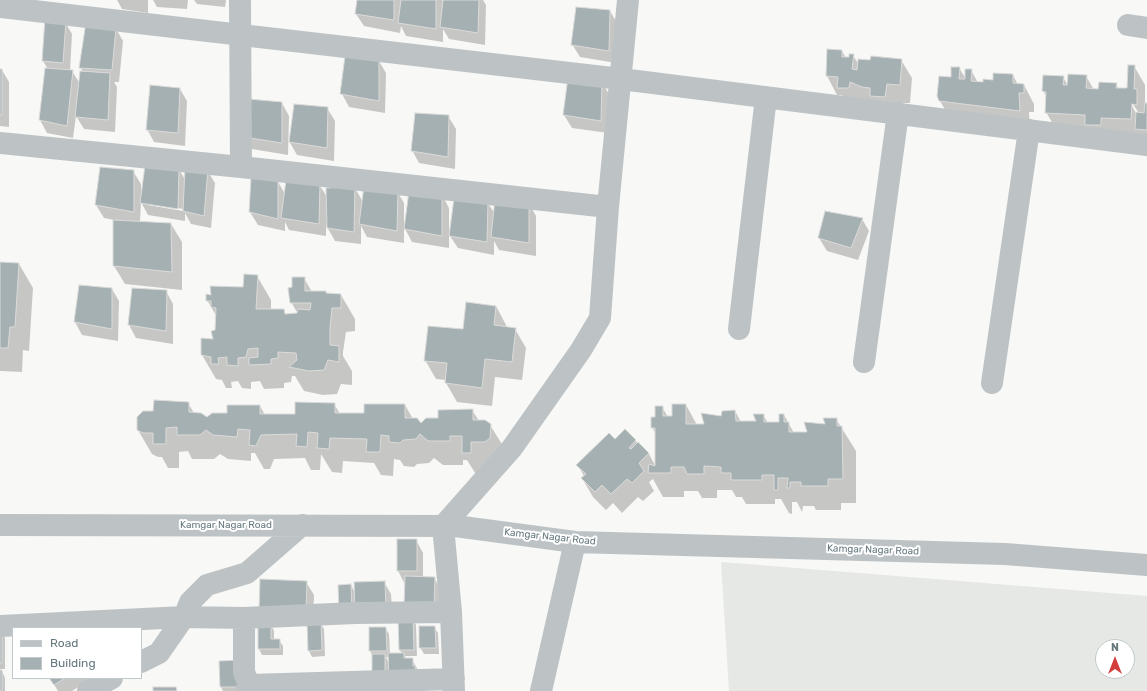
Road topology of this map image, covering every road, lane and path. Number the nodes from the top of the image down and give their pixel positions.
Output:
1 (240, 0) edge
2 (628, 0) edge
3 (0, 7) edge
4 (240, 35) junction
5 (621, 79) junction
6 (766, 97) junction
7 (898, 113) junction
8 (1028, 130) junction
9 (0, 143) edge
10 (1147, 145) edge
11 (241, 168) junction
12 (608, 208) junction
13 (739, 329) dead end
14 (864, 362) dead end
15 (992, 383) dead end
16 (0, 525) edge
17 (302, 525) junction
18 (443, 526) junction
19 (575, 542) junction
20 (1147, 565) edge
21 (451, 612) junction
22 (184, 617) junction
23 (244, 618) junction
24 (0, 626) edge
25 (142, 662) edge
26 (110, 679) edge
27 (454, 685) edge
28 (247, 688) edge
29 (88, 691) edge
30 (540, 691) edge

1 - 4 street
2 - 5 street
3 - 4 street
4 - 5 street
4 - 11 street
5 - 6 street
5 - 12 street
6 - 7 street
6 - 13 street
7 - 8 street
7 - 14 street
8 - 10 street
8 - 15 street
9 - 11 street
11 - 12 street
12 - 18 street
16 - 17 street, Kamgar Nagar Road
17 - 18 street, Kamgar Nagar Road
17 - 22 street
18 - 19 street, Kamgar Nagar Road
18 - 21 street
19 - 20 street, Kamgar Nagar Road
19 - 30 street
21 - 23 street
21 - 27 street
22 - 23 street
22 - 24 street
22 - 25 street
23 - 28 street
26 - 29 street
27 - 28 street

